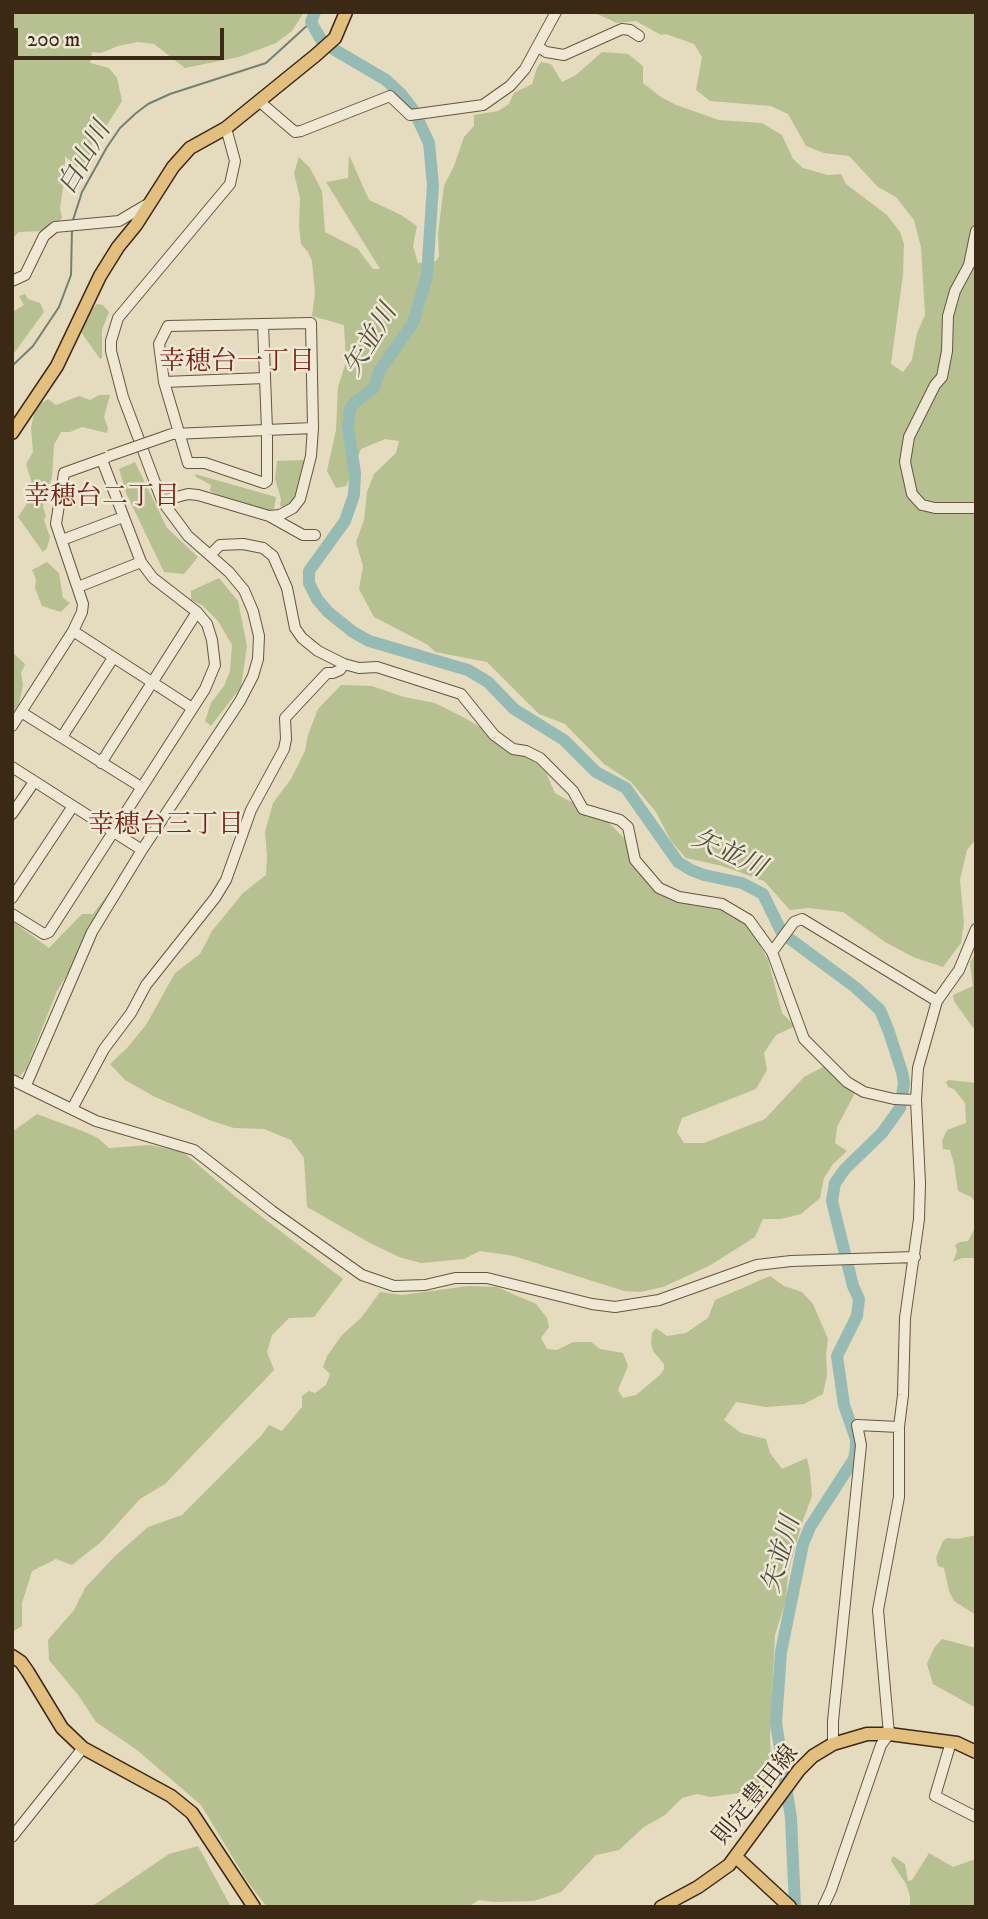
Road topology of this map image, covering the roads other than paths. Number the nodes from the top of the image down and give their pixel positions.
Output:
1 (346, 12) edge
2 (556, 12) edge
3 (639, 36) dead end
4 (538, 47) junction
5 (260, 102) junction
6 (226, 128) junction
7 (153, 196) junction
8 (976, 231) edge
9 (12, 281) edge
10 (263, 324) junction
11 (265, 378) junction
12 (164, 382) junction
13 (313, 428) junction
14 (268, 430) junction
15 (12, 433) edge
16 (176, 434) junction
17 (106, 458) junction
18 (162, 501) junction
19 (976, 508) edge
20 (269, 516) junction
21 (123, 517) junction
22 (315, 535) dead end
23 (62, 540) junction
24 (211, 555) junction
25 (141, 562) junction
26 (78, 587) junction
27 (197, 612) junction
28 (73, 631) junction
29 (113, 658) junction
30 (344, 664) junction
31 (153, 683) junction
32 (192, 708) junction
33 (21, 712) junction
34 (12, 726) edge
35 (62, 737) junction
36 (101, 763) junction
37 (12, 767) edge
38 (34, 782) junction
39 (141, 787) junction
40 (73, 806) junction
41 (12, 814) edge
42 (112, 832) junction
43 (142, 850) junction
44 (12, 898) edge
45 (12, 914) edge
46 (976, 929) edge
47 (772, 952) junction
48 (937, 1001) junction
49 (12, 1080) edge
50 (26, 1086) junction
51 (916, 1100) junction
52 (72, 1109) junction
53 (915, 1257) junction
54 (899, 1427) junction
55 (12, 1656) edge
56 (889, 1734) junction
57 (951, 1742) junction
58 (833, 1744) junction
59 (83, 1748) junction
60 (976, 1752) edge
61 (976, 1817) edge
62 (12, 1837) edge
63 (736, 1857) junction
64 (254, 1907) edge
65 (661, 1907) edge
66 (790, 1907) edge
67 (823, 1907) edge

1 - 5 main road
2 - 4 street
3 - 4 street
4 - 5 street
5 - 6 main road
6 - 7 main road
6 - 18 street
7 - 9 street
7 - 15 main road
8 - 19 street
10 - 11 street
10 - 12 street
10 - 13 street
11 - 12 street
11 - 14 street
12 - 16 street
13 - 14 street
13 - 20 street
14 - 16 street
14 - 16 street
16 - 17 street, bridge
17 - 21 street
17 - 23 street
18 - 20 street
18 - 24 street
20 - 22 street
21 - 23 street
21 - 25 street
23 - 26 street
24 - 30 street
24 - 43 street
25 - 26 street
25 - 27 street
26 - 28 street
27 - 31 street
27 - 32 street
28 - 29 street
28 - 33 street
29 - 31 street
29 - 35 street
30 - 47 street
30 - 52 street
31 - 32 street
31 - 36 street
32 - 39 street
33 - 34 street
33 - 35 street
35 - 36 street
36 - 39 street
37 - 38 street
38 - 40 street
38 - 41 street
39 - 42 street
40 - 42 street
40 - 44 street
42 - 43 street
42 - 45 street
43 - 50 street
46 - 48 street
47 - 48 street
47 - 51 street
48 - 51 street
49 - 50 street
50 - 52 street
51 - 53 street
52 - 53 street
53 - 54 street
54 - 56 street
54 - 58 street
55 - 59 main road
56 - 57 main road, 則定豊田線
56 - 58 main road, 則定豊田線
56 - 67 street
57 - 60 main road, 則定豊田線
57 - 61 street
58 - 63 main road, 則定豊田線
59 - 62 street
59 - 64 main road
63 - 65 main road, 則定豊田線
63 - 66 main road

